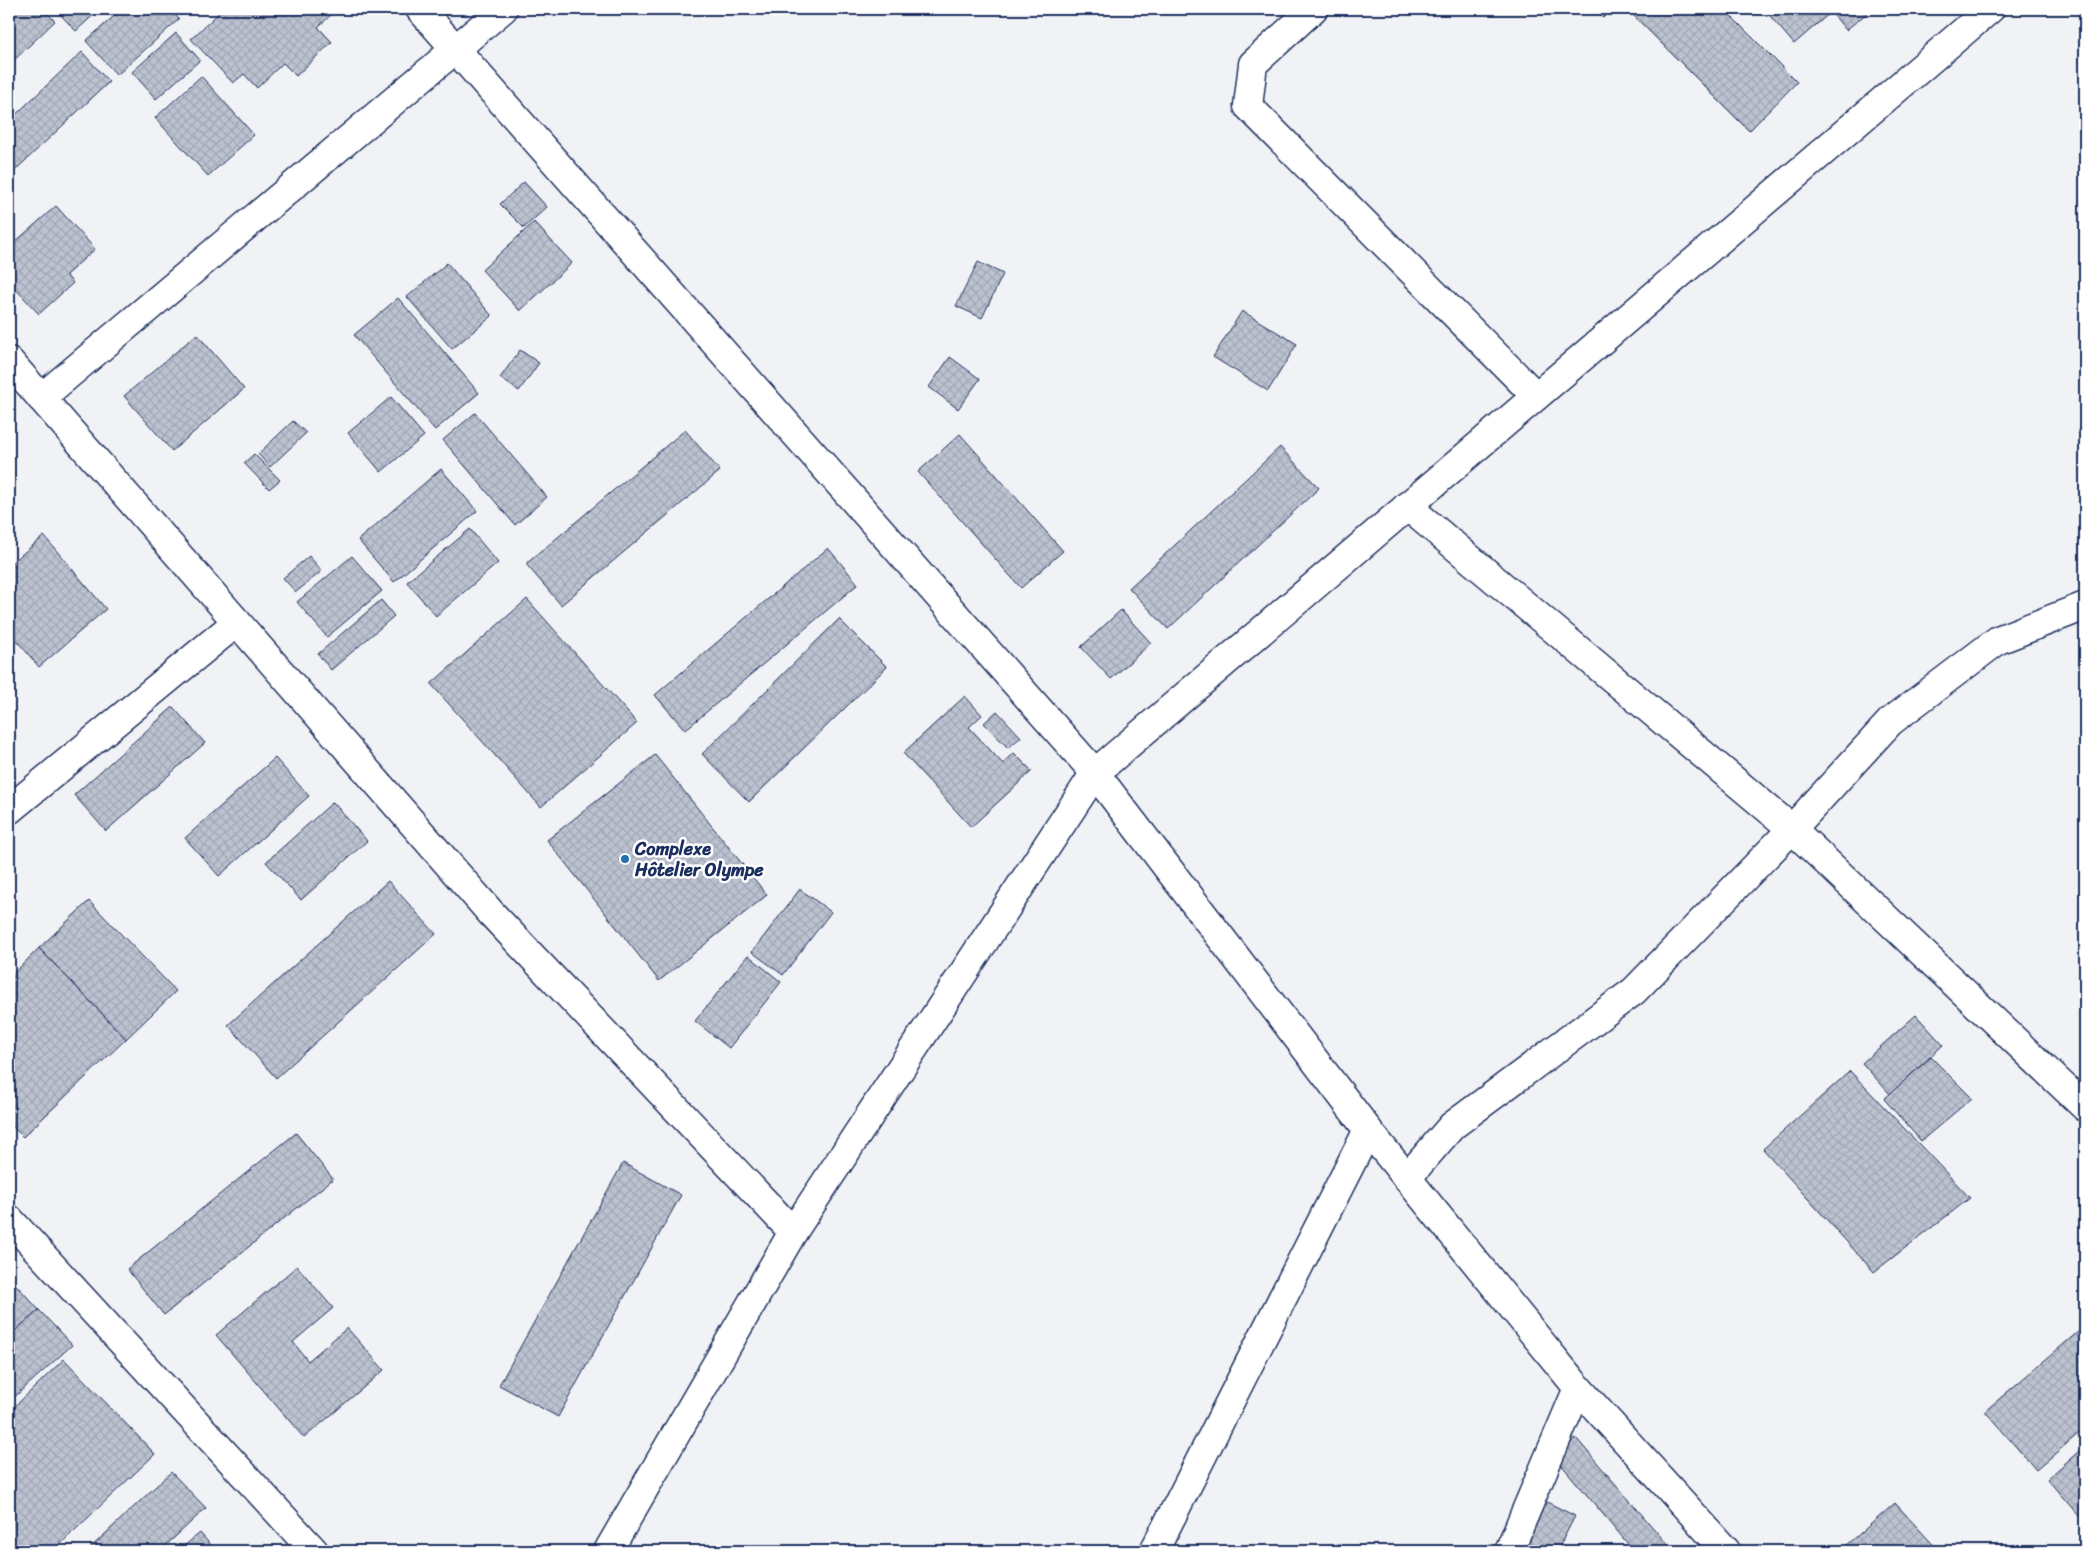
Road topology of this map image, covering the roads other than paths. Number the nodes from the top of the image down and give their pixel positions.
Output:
1 (420, 9) edge
2 (503, 9) edge
3 (1313, 9) edge
4 (1990, 9) edge
5 (455, 47) junction
6 (9, 361) edge
7 (1536, 396) junction
8 (41, 398) junction
9 (1408, 506) junction
10 (2085, 606) edge
11 (237, 622) junction
12 (1095, 773) junction
13 (9, 810) edge
14 (1792, 829) junction
15 (2085, 1106) edge
16 (1368, 1130) junction
17 (1407, 1178) junction
18 (9, 1219) edge
19 (793, 1232) junction
20 (1578, 1388) junction
21 (314, 1551) edge
22 (608, 1551) edge
23 (1154, 1551) edge
24 (1509, 1551) edge
25 (1726, 1551) edge

1 - 5 street
2 - 5 street
3 - 7 street
4 - 7 street
5 - 8 street
5 - 12 street
6 - 8 street
7 - 9 street
8 - 11 street
9 - 12 street
9 - 14 street
10 - 14 street
11 - 13 street
11 - 19 street
12 - 16 street
12 - 19 street
14 - 15 street
14 - 17 street
16 - 17 street
16 - 23 street
17 - 20 street
18 - 21 street
19 - 22 street
20 - 24 street
20 - 25 street

